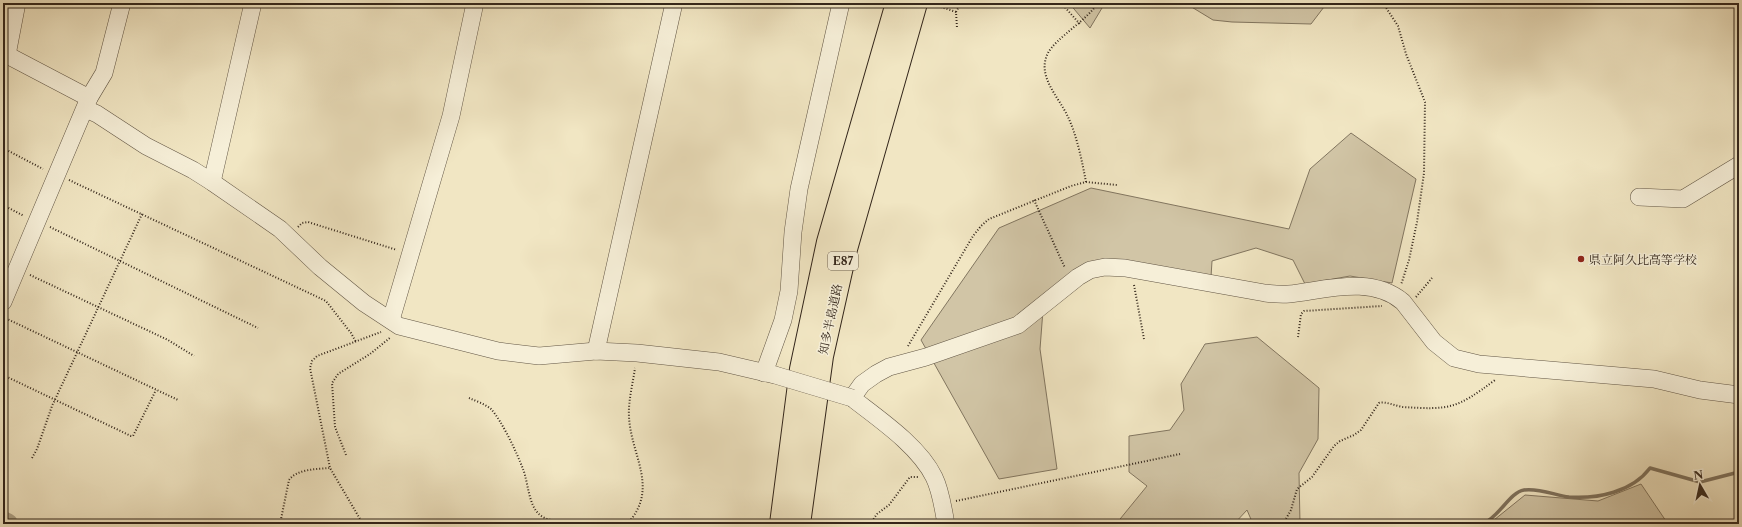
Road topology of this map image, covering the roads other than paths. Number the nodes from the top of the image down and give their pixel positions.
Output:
1 (17, 3) edge
2 (122, 3) edge
3 (253, 3) edge
4 (475, 3) edge
5 (674, 3) edge
6 (841, 3) edge
7 (897, 3) edge
8 (916, 3) edge
9 (5, 55) edge
10 (87, 103) junction
11 (1739, 165) edge
12 (212, 182) junction
13 (1639, 197) dead end
14 (3, 302) edge
15 (396, 323) junction
16 (596, 351) junction
17 (770, 374) junction
18 (1739, 395) edge
19 (852, 398) junction
20 (780, 524) edge
21 (799, 524) edge
22 (946, 524) edge

1 - 9 street
2 - 10 street
3 - 12 street
4 - 15 street
5 - 16 street
6 - 17 street
7 - 20 highway, 知多半島道路 / E87
8 - 21 highway, 知多半島道路 / E87
9 - 10 street
10 - 12 street
10 - 14 street
11 - 13 street
12 - 15 street
15 - 16 street
16 - 17 street
17 - 19 street, bridge
18 - 19 street
19 - 22 street

